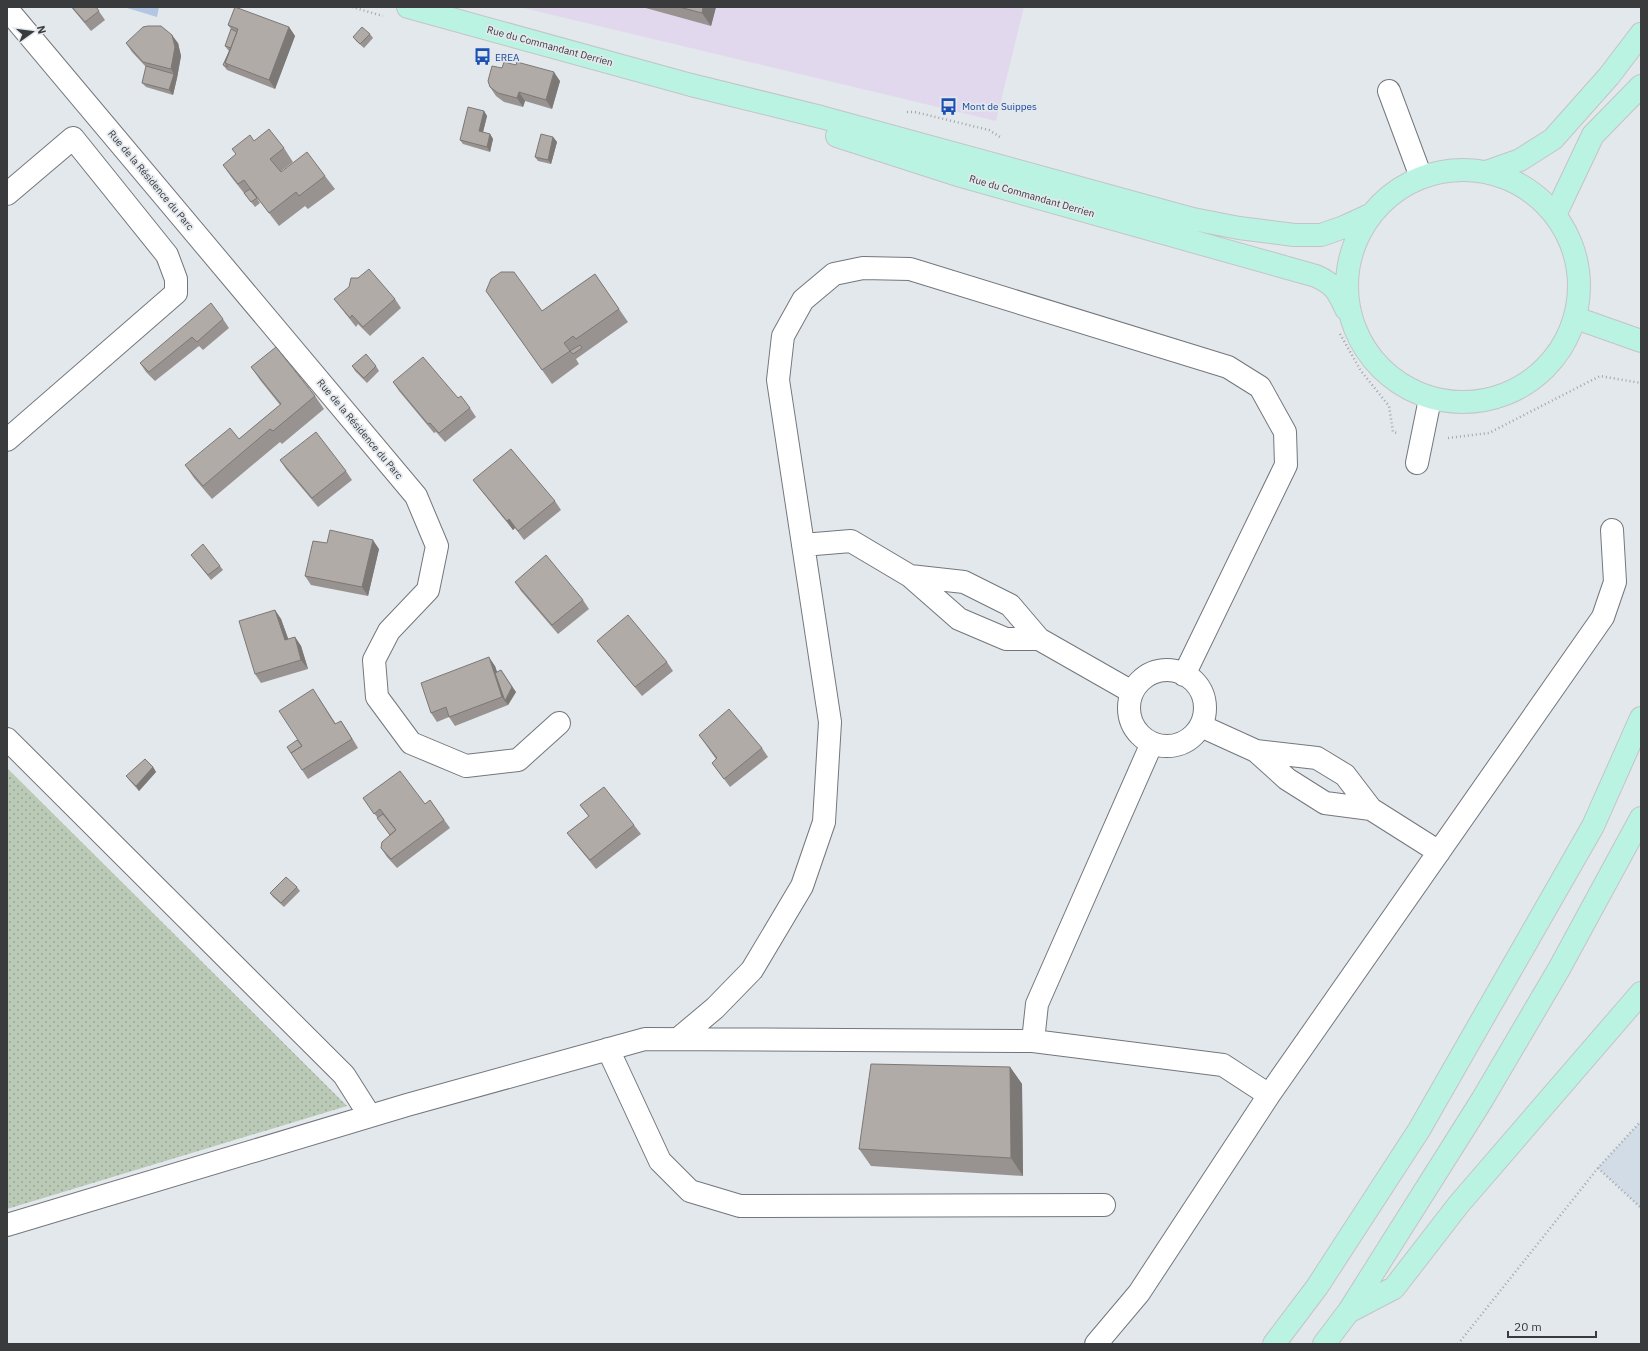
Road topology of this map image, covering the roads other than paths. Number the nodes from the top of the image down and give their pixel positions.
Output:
1 (408, 7) edge
2 (10, 11) edge
3 (1641, 34) edge
4 (691, 85) junction
5 (1641, 86) edge
6 (1389, 91) dead end
7 (1486, 172) junction
8 (1421, 176) junction
9 (7, 194) edge
10 (1370, 215) junction
11 (1555, 215) junction
12 (1576, 318) junction
13 (1346, 328) junction
14 (1641, 341) edge
15 (1430, 399) junction
16 (7, 440) edge
17 (1417, 463) dead end
18 (1612, 530) dead end
19 (803, 545) junction
20 (910, 576) junction
21 (1039, 639) junction
22 (1184, 675) junction
23 (1132, 692) junction
24 (1641, 718) edge
25 (559, 723) dead end
26 (1201, 726) junction
27 (7, 739) edge
28 (1152, 743) junction
29 (1256, 751) junction
30 (1371, 808) junction
31 (1641, 818) edge
32 (1439, 852) junction
33 (1641, 993) edge
34 (678, 1039) junction
35 (1033, 1040) junction
36 (608, 1049) junction
37 (1269, 1095) junction
38 (370, 1116) junction
39 (1104, 1205) dead end
40 (7, 1225) edge
41 (1349, 1312) junction
42 (1096, 1344) edge
43 (1274, 1344) edge
44 (1324, 1344) edge

1 - 4 main road, Rue du Commandant Derrien
2 - 25 street, Rue de la Résidence du Parc
3 - 7 main road
4 - 10 main road, Rue du Commandant Derrien
4 - 13 main road, Rue du Commandant Derrien
5 - 11 main road
6 - 8 street
7 - 8 main road
7 - 11 main road
8 - 10 main road
9 - 16 street
10 - 13 main road
11 - 12 main road
12 - 14 main road
12 - 15 main road
13 - 15 main road
15 - 17 street
18 - 32 street
19 - 20 street
19 - 22 street
19 - 34 street
20 - 21 street
20 - 21 street
21 - 23 street
22 - 23 street
22 - 26 street
23 - 28 street
24 - 43 main road
26 - 28 street
26 - 29 street
27 - 38 street
28 - 35 street
29 - 30 street
29 - 30 street
30 - 32 street
31 - 41 main road
32 - 37 street
33 - 41 main road
34 - 35 street
34 - 36 street
35 - 37 street
36 - 38 street
36 - 39 street
37 - 42 street
38 - 40 street
41 - 44 main road

